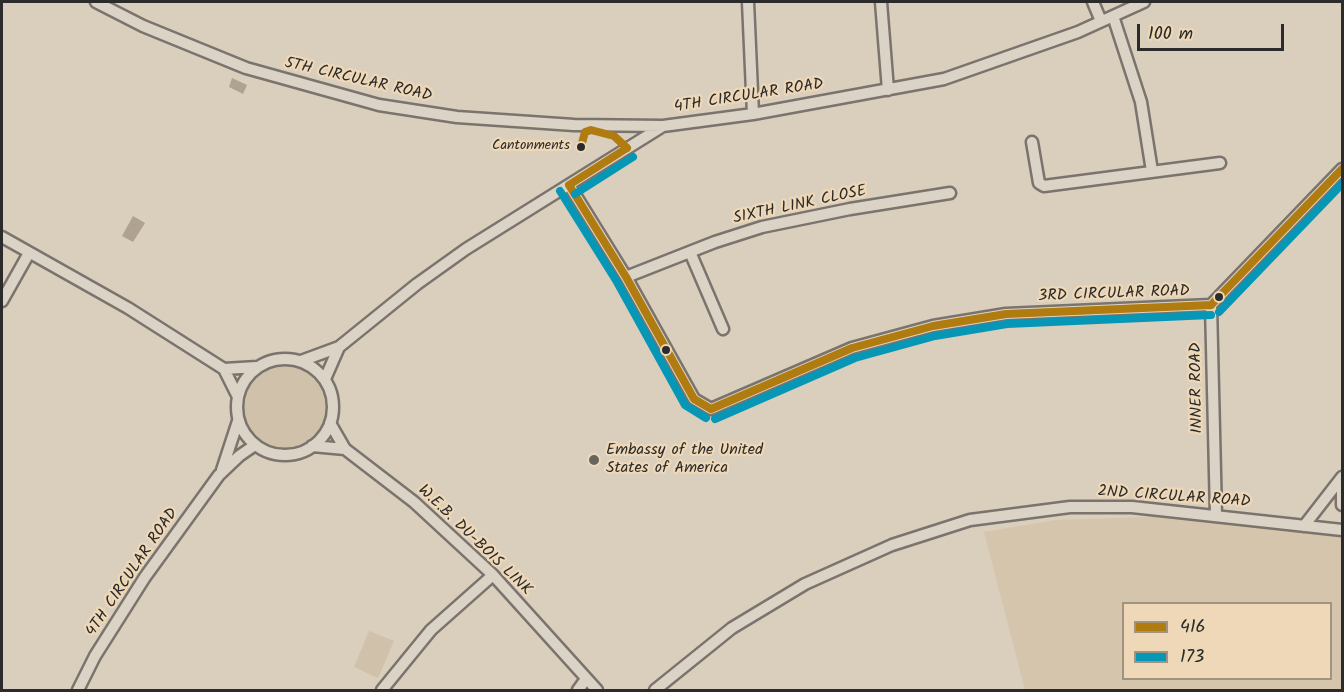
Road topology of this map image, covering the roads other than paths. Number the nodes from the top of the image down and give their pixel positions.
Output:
1 (96, 2) edge
2 (748, 2) edge
3 (881, 2) edge
4 (1093, 2) edge
5 (1144, 2) edge
6 (1113, 16) junction
7 (1101, 21) junction
8 (888, 90) junction
9 (753, 114) junction
10 (663, 126) junction
11 (1032, 142) dead end
12 (1220, 163) dead end
13 (1342, 169) edge
14 (1152, 171) junction
15 (569, 185) junction
16 (950, 193) dead end
17 (2, 237) edge
18 (690, 252) junction
19 (29, 253) junction
20 (626, 277) junction
21 (2, 301) edge
22 (1211, 305) junction
23 (723, 329) dead end
24 (339, 347) junction
25 (301, 361) junction
26 (257, 367) junction
27 (225, 369) junction
28 (325, 379) junction
29 (237, 395) junction
30 (238, 421) junction
31 (330, 423) junction
32 (255, 445) junction
33 (312, 446) junction
34 (345, 449) junction
35 (219, 475) junction
36 (1342, 477) edge
37 (1342, 505) edge
38 (1216, 516) junction
39 (1304, 526) junction
40 (1342, 530) edge
41 (493, 575) junction
42 (586, 679) junction
43 (78, 690) edge
44 (382, 690) edge
45 (578, 690) edge
46 (597, 690) edge
47 (655, 690) edge

1 - 10 street, 5TH CIRCULAR ROAD
2 - 9 street
3 - 8 street
4 - 7 street
5 - 6 street, 4TH CIRCULAR ROAD
6 - 7 street, 4TH CIRCULAR ROAD
6 - 14 street
7 - 8 street, 4TH CIRCULAR ROAD
8 - 9 street, 4TH CIRCULAR ROAD
9 - 10 street, 4TH CIRCULAR ROAD
10 - 15 street, 4TH CIRCULAR ROAD
11 - 14 street
12 - 14 street
13 - 22 street
15 - 20 street
15 - 24 street, 4TH CIRCULAR ROAD
16 - 18 street, SIXTH LINK CLOSE
17 - 19 street
18 - 20 street, SIXTH LINK CLOSE
18 - 23 street
19 - 21 street
19 - 27 street
20 - 22 street, 3RD CIRCULAR ROAD
22 - 38 street, INNER ROAD
24 - 25 street, 4TH CIRCULAR ROAD
24 - 28 street, 4TH CIRCULAR ROAD
25 - 26 street
25 - 28 street
26 - 27 street
26 - 29 street
27 - 29 street
28 - 31 street
29 - 30 street
30 - 32 street
30 - 35 street, 4TH CIRCULAR ROAD
31 - 33 street
31 - 34 street, W.E.B. DU-BOIS LINK
32 - 33 street
32 - 35 street, 4TH CIRCULAR ROAD
33 - 34 street
34 - 41 street, W.E.B. DU-BOIS LINK
35 - 43 street, 4TH CIRCULAR ROAD
36 - 37 street
36 - 39 street
38 - 39 street, 2ND CIRCULAR ROAD
38 - 47 street, 2ND CIRCULAR ROAD
39 - 40 street, 2ND CIRCULAR ROAD
41 - 42 street, W.E.B. DU-BOIS LINK
41 - 44 street
42 - 45 street
42 - 46 street, W.E.B. DU-BOIS LINK

